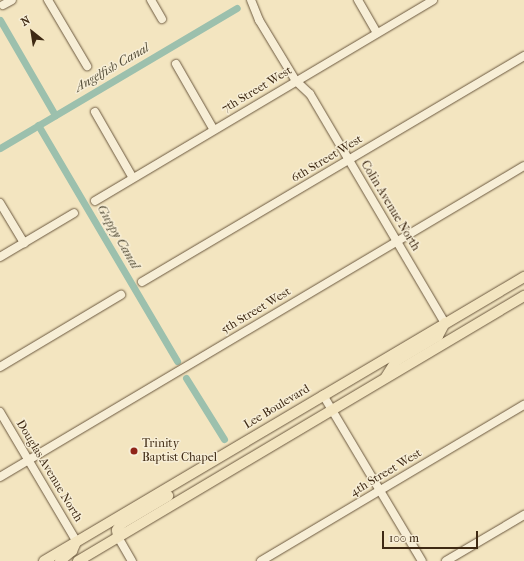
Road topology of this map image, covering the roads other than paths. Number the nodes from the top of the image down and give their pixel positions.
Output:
1 (12, 0) edge
2 (48, 0) edge
3 (151, 0) edge
4 (251, 0) edge
5 (358, 0) edge
6 (433, 0) edge
7 (3, 5) dead end
8 (162, 19) dead end
9 (377, 33) junction
10 (524, 56) edge
11 (176, 64) dead end
12 (87, 66) dead end
13 (296, 81) junction
14 (95, 112) dead end
15 (214, 130) junction
16 (349, 160) junction
17 (524, 166) edge
18 (134, 178) junction
19 (95, 201) dead end
20 (0, 203) edge
21 (74, 213) dead end
22 (397, 241) junction
23 (24, 243) junction
24 (0, 257) edge
25 (524, 276) edge
26 (142, 282) dead end
27 (121, 295) dead end
28 (524, 296) edge
29 (445, 323) junction
30 (0, 367) edge
31 (385, 378) junction
32 (323, 395) junction
33 (524, 405) edge
34 (332, 410) junction
35 (0, 412) edge
36 (29, 460) junction
37 (200, 468) junction
38 (0, 477) edge
39 (380, 490) junction
40 (524, 515) edge
41 (118, 537) junction
42 (77, 542) junction
43 (44, 561) edge
44 (60, 561) edge
45 (78, 561) edge
46 (132, 561) edge
47 (261, 561) edge
48 (422, 561) edge
49 (446, 561) edge

1 - 7 street
2 - 12 street
3 - 8 street
4 - 13 street, Colin Avenue North
5 - 9 street
6 - 9 street, 7th Street West
9 - 13 street, 7th Street West
10 - 16 street, 6th Street West
11 - 15 street
13 - 15 street, 7th Street West
13 - 16 street, Colin Avenue North
14 - 18 street
15 - 18 street, 7th Street West
16 - 22 street, Colin Avenue North
16 - 26 street, 6th Street West
17 - 22 street, 5th Street West
18 - 19 street, 7th Street West
20 - 23 street
21 - 23 street
22 - 29 street, Colin Avenue North
22 - 36 street, 5th Street West
23 - 24 street
25 - 29 main road, Lee Boulevard
27 - 30 street
28 - 31 main road
29 - 31 main road
29 - 32 main road, Lee Boulevard
31 - 34 main road
32 - 34 street
32 - 37 main road, Lee Boulevard
33 - 39 street, 4th Street West
34 - 39 street
34 - 41 main road
35 - 36 street, Douglas Avenue North
36 - 38 street, 5th Street West
36 - 42 street, Douglas Avenue North
37 - 41 main road
37 - 42 main road, Lee Boulevard
39 - 47 street, 4th Street West
39 - 48 street
40 - 49 street
41 - 45 main road
41 - 46 street
42 - 43 main road, Lee Boulevard
42 - 44 main road

